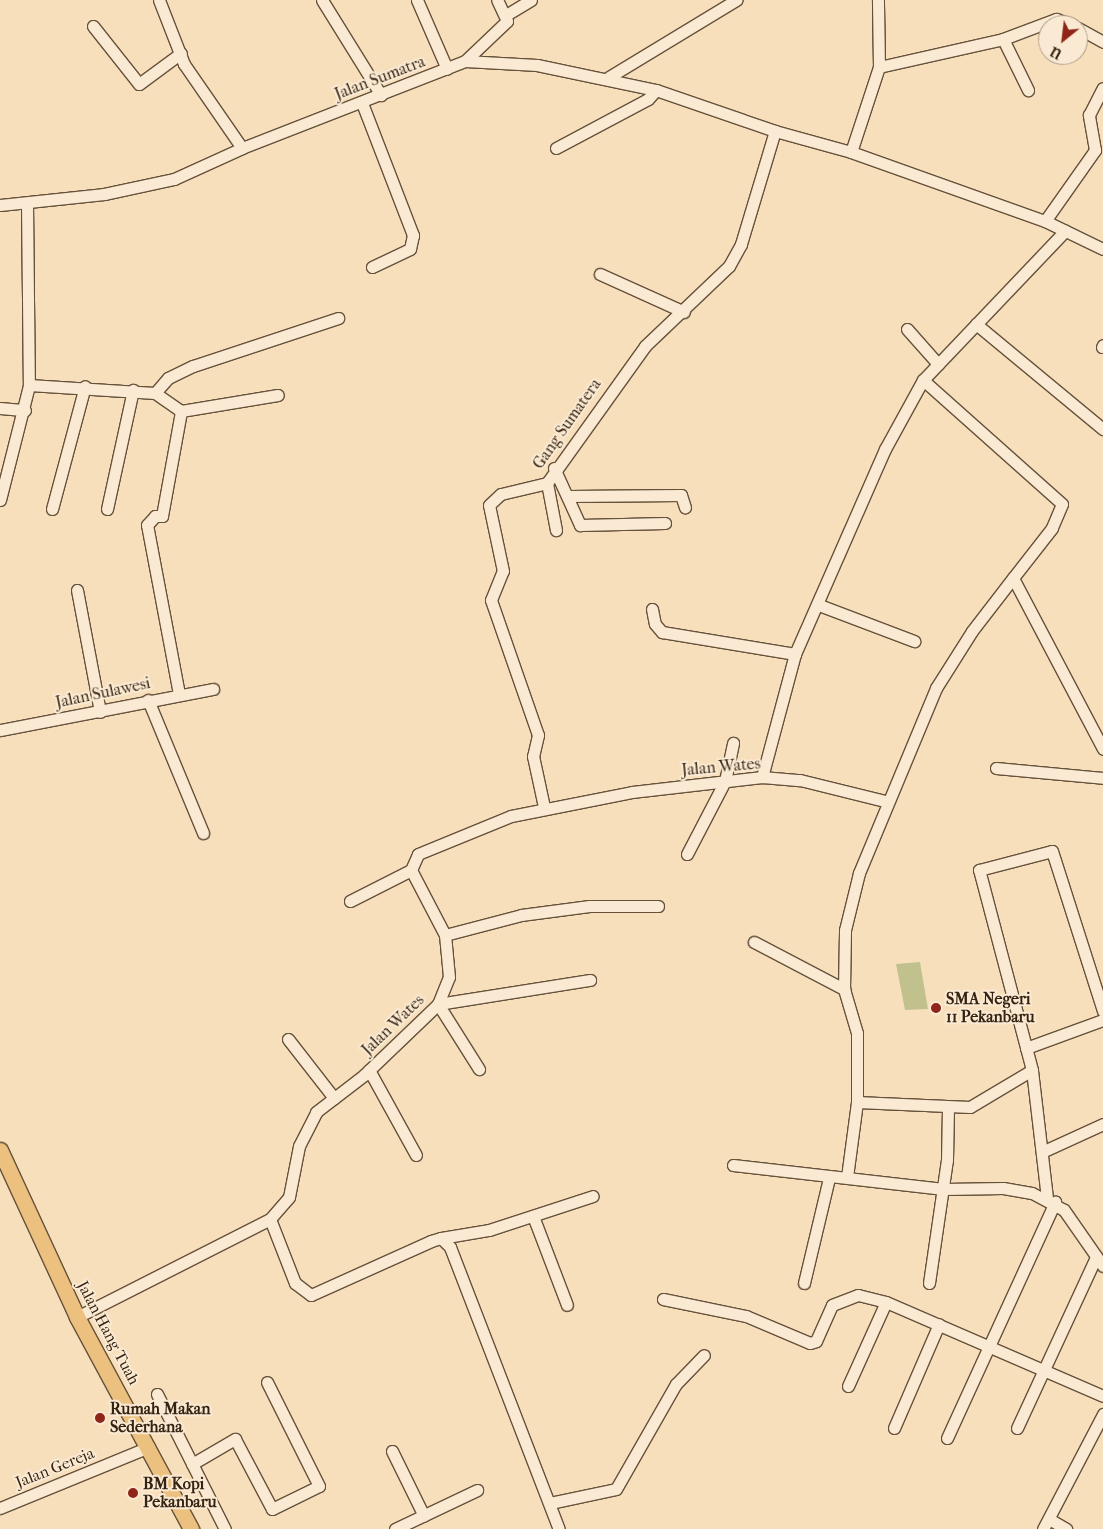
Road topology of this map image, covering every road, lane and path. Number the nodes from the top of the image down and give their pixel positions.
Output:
1 (159, 0) edge
2 (322, 0) edge
3 (417, 0) edge
4 (497, 0) edge
5 (531, 0) edge
6 (736, 0) edge
7 (878, 0) edge
8 (506, 15) junction
9 (93, 26) dead end
10 (1038, 26) edge
11 (1088, 34) edge
12 (1002, 39) junction
13 (1103, 42) edge
14 (181, 52) junction
15 (465, 61) junction
16 (878, 67) junction
17 (447, 69) junction
18 (609, 77) junction
19 (1103, 88) edge
20 (656, 90) junction
21 (1028, 90) dead end
22 (381, 95) junction
23 (362, 103) junction
24 (775, 131) junction
25 (242, 148) junction
26 (556, 148) dead end
27 (851, 152) junction
28 (0, 203) edge
29 (27, 203) junction
30 (1045, 221) junction
31 (1065, 231) junction
32 (1103, 249) edge
33 (372, 267) dead end
34 (600, 274) dead end
35 (684, 312) junction
36 (338, 318) dead end
37 (976, 324) junction
38 (907, 328) dead end
39 (938, 364) junction
40 (923, 380) junction
41 (29, 385) junction
42 (85, 386) junction
43 (133, 390) junction
44 (155, 392) junction
45 (278, 395) dead end
46 (0, 408) edge
47 (25, 410) junction
48 (181, 411) junction
49 (1103, 429) edge
50 (554, 468) junction
51 (547, 483) junction
52 (570, 496) junction
53 (0, 500) edge
54 (685, 507) dead end
55 (52, 509) dead end
56 (107, 509) dead end
57 (665, 523) dead end
58 (556, 530) dead end
59 (1014, 578) junction
60 (77, 590) dead end
61 (819, 605) junction
62 (652, 609) dead end
63 (914, 641) dead end
64 (795, 654) junction
65 (213, 690) dead end
66 (179, 694) junction
67 (148, 700) junction
68 (100, 712) junction
69 (0, 730) edge
70 (733, 743) dead end
71 (1103, 749) edge
72 (996, 768) dead end
73 (762, 777) junction
74 (1103, 778) edge
75 (725, 781) junction
76 (886, 801) junction
77 (544, 807) junction
78 (203, 833) dead end
79 (687, 854) dead end
80 (411, 870) junction
81 (350, 901) dead end
82 (658, 906) dead end
83 (445, 935) junction
84 (754, 942) dead end
85 (590, 980) dead end
86 (844, 989) junction
87 (438, 1004) junction
88 (1103, 1011) edge
89 (1103, 1020) edge
90 (288, 1039) dead end
91 (1026, 1048) junction
92 (479, 1069) dead end
93 (369, 1070) junction
94 (1032, 1070) junction
95 (334, 1098) junction
96 (858, 1102) junction
97 (948, 1107) junction
98 (1103, 1124) edge
99 (0, 1150) edge
100 (1044, 1151) junction
101 (416, 1155) dead end
102 (733, 1165) dead end
103 (847, 1177) junction
104 (829, 1178) junction
105 (944, 1188) junction
106 (593, 1196) dead end
107 (1051, 1200) junction
108 (533, 1216) junction
109 (270, 1218) junction
110 (441, 1238) junction
111 (1100, 1262) edge
112 (804, 1283) dead end
113 (929, 1283) dead end
114 (663, 1299) dead end
115 (886, 1302) junction
116 (567, 1305) dead end
117 (77, 1317) junction
118 (939, 1324) junction
119 (991, 1346) junction
120 (704, 1355) dead end
121 (1046, 1370) junction
122 (267, 1382) dead end
123 (848, 1386) dead end
124 (157, 1394) dead end
125 (1103, 1396) edge
126 (1103, 1414) edge
127 (894, 1428) dead end
128 (1017, 1428) dead end
129 (947, 1438) dead end
130 (149, 1447) junction
131 (392, 1451) dead end
132 (192, 1464) junction
133 (477, 1490) dead end
134 (550, 1503) junction
135 (0, 1508) edge
136 (424, 1516) junction
137 (1046, 1524) edge
138 (190, 1529) edge
139 (225, 1529) edge
140 (395, 1529) edge
141 (559, 1529) edge
142 (1066, 1529) edge

1 - 14 street
2 - 22 street
3 - 17 street
4 - 8 street
5 - 8 street
6 - 18 street
7 - 16 street
8 - 15 street
9 - 14 street
10 - 12 street
11 - 13 street
12 - 16 street
12 - 21 street
14 - 25 street
15 - 17 street, Jalan Sumatra
15 - 18 street, Jalan Sumatra
16 - 27 street
17 - 22 street, Jalan Sumatra
18 - 20 street, Jalan Sumatra
19 - 30 street
20 - 24 street, Jalan Sumatra
20 - 26 street
22 - 23 street, Jalan Sumatra
23 - 25 street, Jalan Sumatra
23 - 33 street
24 - 27 street, Jalan Sumatra
24 - 35 street, Gang Sumatera
25 - 29 street, Jalan Sumatra
27 - 30 street, Jalan Sumatra
28 - 29 street, Jalan Sumatra
29 - 41 street
30 - 31 street, Jalan Sumatra
31 - 32 street, Jalan Sumatra
31 - 37 street
34 - 35 street
35 - 50 street, Gang Sumatera
36 - 44 street
37 - 39 street
37 - 49 street
38 - 39 street
39 - 40 street
40 - 59 street
40 - 61 street
41 - 42 street
41 - 47 street
42 - 43 street
42 - 55 street
43 - 44 street
43 - 56 street
44 - 48 street
45 - 48 street
46 - 47 street
47 - 53 street
48 - 66 street
50 - 51 street, Gang Sumatera
50 - 52 street
51 - 58 street
51 - 77 street, Gang Sumatera
52 - 54 street
52 - 57 street
59 - 71 street
59 - 76 street
60 - 68 street
61 - 63 street
61 - 64 street
62 - 64 street
64 - 73 street
65 - 66 street, Jalan Sulawesi
66 - 67 street, Jalan Sulawesi
67 - 68 street, Jalan Sulawesi
67 - 78 street
68 - 69 street, Jalan Sulawesi
70 - 75 street
72 - 74 street
73 - 75 street, Jalan Wates
73 - 76 street, Jalan Wates
75 - 77 street, Jalan Wates
75 - 79 street
76 - 86 street
77 - 80 street, Jalan Wates
80 - 81 street
80 - 83 street, Jalan Wates
82 - 83 street
83 - 87 street, Jalan Wates
84 - 86 street
85 - 87 street
86 - 96 street
87 - 92 street
87 - 93 street, Jalan Wates
88 - 91 street
89 - 91 street
90 - 95 street
91 - 94 street
93 - 95 street, Jalan Wates
93 - 101 street
94 - 97 street
94 - 100 street
95 - 109 street, Jalan Wates
96 - 97 street
96 - 103 street
97 - 105 street
98 - 100 street
99 - 117 main road, Jalan Hang Tuah
100 - 107 street
102 - 104 street
103 - 104 street
103 - 105 street
104 - 112 street
105 - 107 street
105 - 113 street
106 - 108 street
107 - 111 street
107 - 119 street
108 - 110 street
108 - 116 street
109 - 110 street
109 - 117 street, Jalan Wates
110 - 134 street
111 - 121 street
114 - 115 street
115 - 118 street
115 - 123 street
117 - 130 main road, Jalan Hang Tuah
118 - 119 street
118 - 127 street
119 - 121 street
119 - 129 street
120 - 134 street
121 - 125 street
121 - 128 street
122 - 132 street
124 - 132 street
126 - 137 street
130 - 135 street, Jalan Gereja
130 - 138 main road, Jalan Hang Tuah
131 - 136 street
132 - 139 street
133 - 136 street
134 - 141 street
136 - 140 street
137 - 142 street

